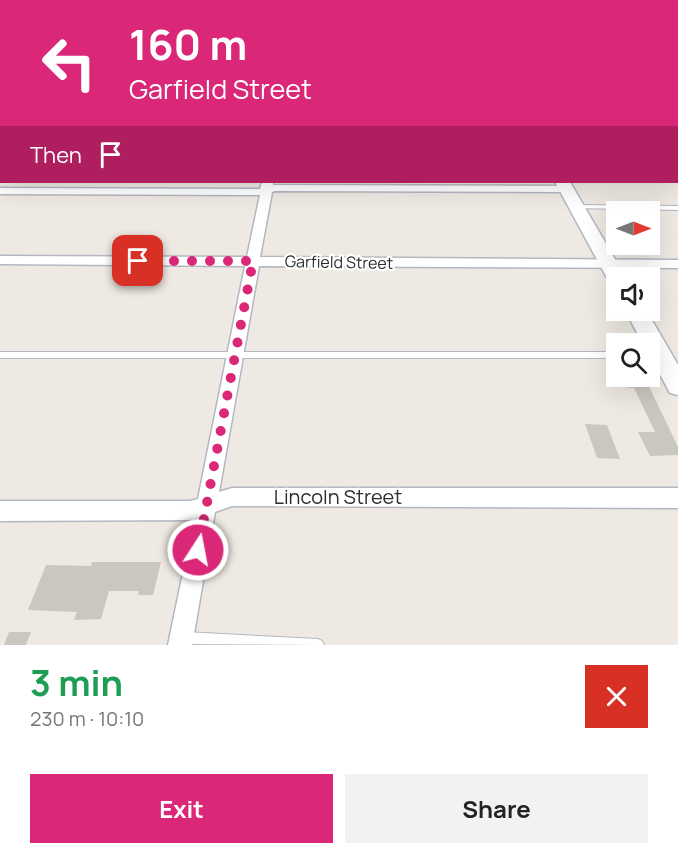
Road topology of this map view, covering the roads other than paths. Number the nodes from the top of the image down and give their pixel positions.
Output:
1 (564, 185) edge
2 (267, 186) edge
3 (0, 191) edge
4 (576, 207) junction
5 (678, 208) edge
6 (0, 260) edge
7 (253, 261) junction
8 (678, 264) edge
9 (611, 267) edge
10 (650, 267) edge
11 (606, 271) edge
12 (641, 321) edge
13 (235, 354) junction
14 (0, 355) edge
15 (606, 355) edge
16 (663, 360) edge
17 (678, 386) edge
18 (678, 498) edge
19 (206, 507) junction
20 (0, 511) edge
21 (181, 641) edge
22 (318, 645) edge

1 - 2 street
1 - 4 street
2 - 3 street
2 - 7 street
4 - 5 lane
4 - 9 street
6 - 7 street, Garfield Street
7 - 11 street, Garfield Street
7 - 13 street
8 - 10 street, Garfield Street
12 - 16 street
13 - 14 lane
13 - 15 lane
13 - 19 street
16 - 17 street
18 - 19 street, Lincoln Street
19 - 20 street, Lincoln Street
19 - 21 street
21 - 22 lane

